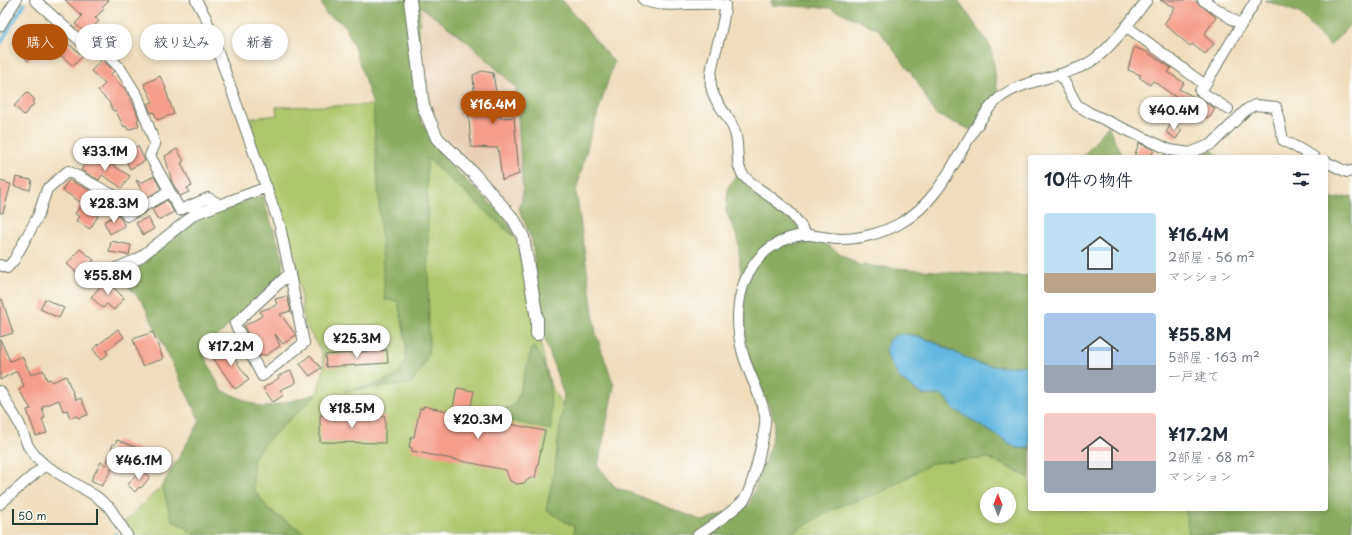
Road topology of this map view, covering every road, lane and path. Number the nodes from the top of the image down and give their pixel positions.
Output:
1 (16, 0) edge
2 (35, 0) edge
3 (196, 0) edge
4 (410, 0) edge
5 (644, 0) edge
6 (1147, 0) edge
7 (1203, 0) edge
8 (1256, 0) edge
9 (1235, 20) dead end
10 (0, 26) edge
11 (1126, 26) junction
12 (1060, 74) junction
13 (1205, 85) junction
14 (1228, 110) dead end
15 (1310, 155) edge
16 (1328, 163) edge
17 (1352, 171) edge
18 (267, 187) junction
19 (169, 192) junction
20 (219, 204) junction
21 (806, 235) junction
22 (0, 265) edge
23 (116, 268) dead end
24 (290, 273) junction
25 (537, 334) dead end
26 (0, 392) edge
27 (45, 465) junction
28 (0, 504) edge
29 (127, 535) edge
30 (698, 535) edge

1 - 10 street
2 - 19 street
3 - 18 street
4 - 25 street
5 - 21 street
6 - 11 street
7 - 9 street
8 - 13 street
11 - 12 street
11 - 13 street
12 - 15 street
12 - 21 street
13 - 14 street
16 - 17 street
18 - 20 street
18 - 24 street
19 - 20 street
19 - 22 street
20 - 23 street
21 - 30 street
24 - 24 street
26 - 27 street
27 - 28 street
27 - 29 street

